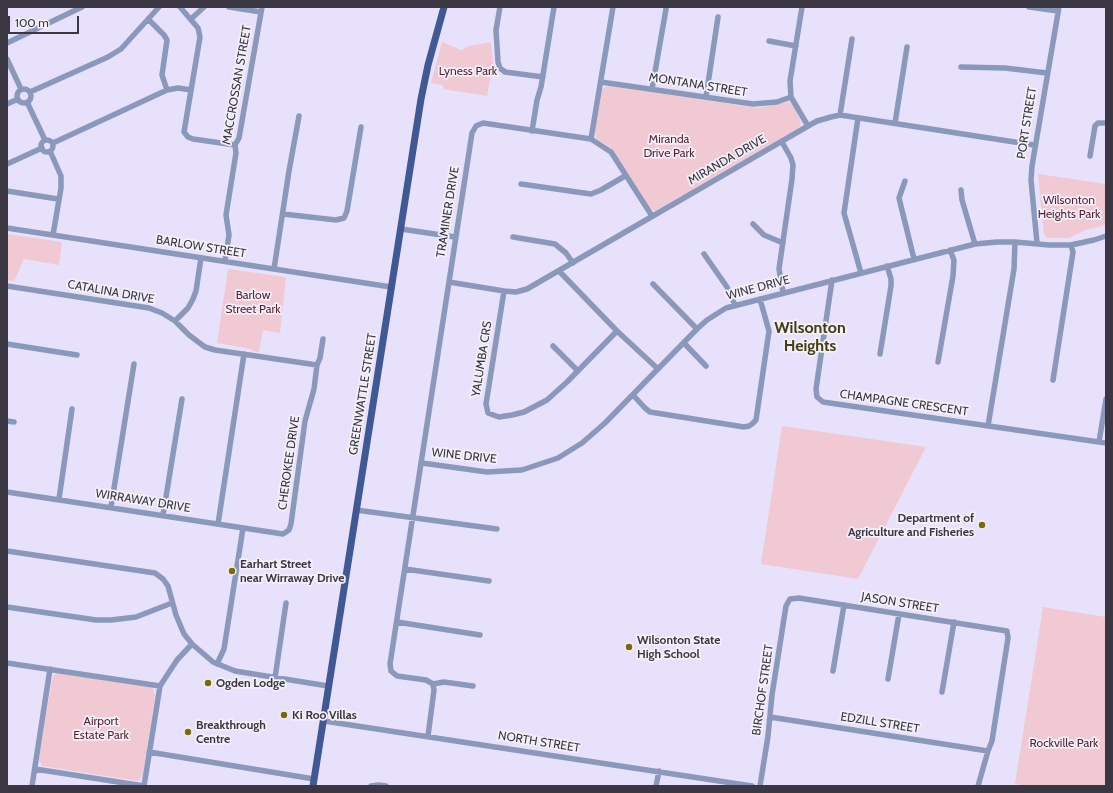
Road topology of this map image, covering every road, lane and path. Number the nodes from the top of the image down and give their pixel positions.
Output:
1 (82, 7) edge
2 (159, 7) edge
3 (180, 7) edge
4 (204, 7) edge
5 (229, 7) edge
6 (444, 7) edge
7 (500, 7) edge
8 (554, 7) edge
9 (612, 7) edge
10 (802, 7) edge
11 (1029, 7) edge
12 (666, 9) dead end
13 (1058, 9) edge
14 (262, 10) edge
15 (718, 17) dead end
16 (148, 19) junction
17 (191, 19) junction
18 (852, 39) dead end
19 (768, 41) dead end
20 (7, 42) edge
21 (796, 46) junction
22 (907, 47) dead end
23 (7, 59) edge
24 (961, 67) dead end
25 (1047, 73) junction
26 (543, 77) junction
27 (601, 82) junction
28 (22, 89) junction
29 (652, 89) junction
30 (167, 90) junction
31 (191, 90) junction
32 (30, 92) junction
33 (706, 97) junction
34 (791, 97) junction
35 (18, 99) junction
36 (27, 102) junction
37 (7, 104) edge
38 (840, 115) junction
39 (299, 116) dead end
40 (858, 118) junction
41 (895, 123) junction
42 (1106, 123) edge
43 (361, 126) dead end
44 (808, 126) junction
45 (532, 131) junction
46 (591, 139) junction
47 (45, 140) junction
48 (53, 142) junction
49 (782, 142) junction
50 (235, 145) junction
51 (1034, 145) junction
52 (42, 148) junction
53 (50, 151) junction
54 (1090, 156) dead end
55 (7, 164) edge
56 (625, 176) junction
57 (905, 181) dead end
58 (521, 184) dead end
59 (962, 190) dead end
60 (7, 191) edge
61 (58, 200) junction
62 (283, 214) junction
63 (652, 216) junction
64 (753, 224) dead end
65 (7, 228) edge
66 (401, 229) junction
67 (53, 234) junction
68 (1106, 236) edge
69 (455, 237) junction
70 (513, 237) dead end
71 (783, 242) junction
72 (1015, 242) junction
73 (975, 244) junction
74 (1037, 244) junction
75 (1071, 245) junction
76 (950, 250) junction
77 (704, 254) dead end
78 (201, 258) junction
79 (914, 259) junction
80 (225, 261) junction
81 (573, 263) junction
82 (887, 266) junction
83 (274, 269) junction
84 (559, 271) junction
85 (861, 273) junction
86 (832, 280) junction
87 (449, 282) junction
88 (653, 284) dead end
89 (7, 286) edge
90 (391, 287) junction
91 (504, 291) junction
92 (783, 292) junction
93 (760, 299) junction
94 (735, 305) junction
95 (175, 321) junction
96 (697, 329) junction
97 (617, 330) junction
98 (322, 339) dead end
99 (684, 343) junction
100 (7, 344) edge
101 (553, 346) dead end
102 (244, 354) junction
103 (880, 354) dead end
104 (77, 355) dead end
105 (938, 362) dead end
106 (134, 364) dead end
107 (317, 365) junction
108 (706, 366) dead end
109 (658, 369) junction
110 (578, 371) junction
111 (1053, 380) dead end
112 (633, 395) junction
113 (182, 399) dead end
114 (1106, 399) edge
115 (72, 408) dead end
116 (7, 421) edge
117 (14, 422) dead end
118 (988, 426) junction
119 (1099, 442) junction
120 (1106, 443) edge
121 (422, 463) junction
122 (7, 492) edge
123 (59, 499) junction
124 (111, 507) junction
125 (356, 510) junction
126 (163, 515) junction
127 (413, 517) junction
128 (218, 524) junction
129 (243, 528) junction
130 (497, 529) dead end
131 (276, 533) joint
132 (7, 551) edge
133 (405, 568) junction
134 (489, 581) dead end
135 (790, 599) joint
136 (172, 603) junction
137 (286, 603) dead end
138 (844, 605) junction
139 (7, 606) edge
140 (899, 614) junction
141 (397, 622) junction
142 (954, 622) junction
143 (480, 635) dead end
144 (192, 644) junction
145 (7, 663) edge
146 (218, 664) junction
147 (50, 669) junction
148 (833, 671) dead end
149 (275, 678) junction
150 (888, 679) dead end
151 (434, 684) junction
152 (160, 686) junction
153 (328, 686) junction
154 (473, 686) dead end
155 (942, 692) dead end
156 (770, 717) junction
157 (324, 721) junction
158 (428, 736) junction
159 (988, 751) junction
160 (150, 752) junction
161 (35, 769) junction
162 (659, 771) junction
163 (313, 782) edge
164 (32, 786) edge
165 (144, 786) edge
166 (371, 786) edge
167 (386, 786) edge
168 (656, 786) edge
169 (752, 786) edge
170 (760, 786) edge
171 (978, 786) edge

1 - 20 street
2 - 16 street
3 - 17 street
4 - 17 street
5 - 14 street
6 - 66 main road, GREENWATTLE STREET
7 - 26 street
8 - 26 street
9 - 27 street
10 - 21 street
11 - 13 street
12 - 29 street
13 - 25 street, PORT STREET
14 - 50 street, MACCROSSAN STREET
15 - 33 street
16 - 30 street
16 - 32 street
17 - 31 street
18 - 38 street
19 - 21 street
21 - 34 street
22 - 41 street
23 - 28 street
24 - 25 street
25 - 51 street, PORT STREET
26 - 45 street
27 - 29 street, MONTANA STREET
27 - 46 street
28 - 32 street
28 - 35 street
29 - 33 street, MONTANA STREET
30 - 31 street
30 - 48 street
31 - 50 street
32 - 36 street
33 - 34 street, MONTANA STREET
34 - 44 street
35 - 36 street
35 - 37 street
36 - 47 street
38 - 40 street, MIRANDA DRIVE
38 - 44 street, MIRANDA DRIVE
39 - 62 street
40 - 41 street, MIRANDA DRIVE
40 - 85 street
41 - 51 street, MIRANDA DRIVE
42 - 54 street
43 - 62 street
44 - 49 street, MIRANDA DRIVE
45 - 46 street, TRAMINER DRIVE
45 - 69 street, TRAMINER DRIVE
46 - 56 street, TRAMINER DRIVE
47 - 48 street
47 - 52 street
48 - 53 street
49 - 63 street, MIRANDA DRIVE
49 - 71 street
50 - 80 street, MACCROSSAN STREET
51 - 74 street, PORT STREET
52 - 53 street
52 - 55 street
53 - 61 street
56 - 58 street
56 - 63 street, TRAMINER DRIVE
57 - 79 street
59 - 73 street
60 - 61 street
61 - 67 street
62 - 83 street
63 - 81 street, MIRANDA DRIVE
64 - 71 street
65 - 67 street, BARLOW STREET
66 - 69 street
66 - 90 main road, GREENWATTLE STREET
67 - 78 street, BARLOW STREET
68 - 75 street, WINE DRIVE
69 - 87 street, TRAMINER DRIVE
70 - 81 street
71 - 92 street
72 - 73 street, WINE DRIVE
72 - 74 street, WINE DRIVE
72 - 118 street
73 - 76 street, WINE DRIVE
74 - 75 street, WINE DRIVE
75 - 111 street
76 - 79 street, WINE DRIVE
76 - 105 street
77 - 94 street
78 - 80 street, BARLOW STREET
78 - 95 street
79 - 82 street, WINE DRIVE
80 - 83 street, BARLOW STREET
81 - 84 street, MIRANDA DRIVE
82 - 85 street, WINE DRIVE
82 - 103 street
83 - 90 street, BARLOW STREET
84 - 91 street, MIRANDA DRIVE
84 - 97 street
85 - 86 street, WINE DRIVE
86 - 92 street, WINE DRIVE
86 - 118 street, CHAMPAGNE CRESCENT
87 - 91 street, MIRANDA DRIVE
87 - 121 street, TRAMINER DRIVE
88 - 96 street
89 - 95 street, CATALINA DRIVE
90 - 125 main road, GREENWATTLE STREET
91 - 110 street, YALUMBA CRS
92 - 93 street, WINE DRIVE
93 - 94 street, WINE DRIVE
93 - 112 street
94 - 96 street, WINE DRIVE
95 - 102 street, CATALINA DRIVE
96 - 99 street, WINE DRIVE
97 - 109 street
97 - 110 street, YALUMBA CRS
98 - 107 street, CHEROKEE DRIVE
99 - 108 street
99 - 109 street, WINE DRIVE
100 - 104 street
101 - 110 street
102 - 107 street, CATALINA DRIVE
102 - 128 street
106 - 124 street
107 - 131 street, CHEROKEE DRIVE
109 - 112 street, WINE DRIVE
112 - 121 street, WINE DRIVE
113 - 126 street
114 - 119 street
115 - 123 street
116 - 117 street
118 - 119 street, CHAMPAGNE CRESCENT
119 - 120 street, CHAMPAGNE CRESCENT
121 - 127 street, TRAMINER DRIVE
122 - 123 street, WIRRAWAY DRIVE
123 - 124 street, WIRRAWAY DRIVE
124 - 126 street, WIRRAWAY DRIVE
125 - 127 street
125 - 153 main road, GREENWATTLE STREET
126 - 128 street, WIRRAWAY DRIVE
127 - 130 street
127 - 133 street, TRAMINER DRIVE
128 - 129 street, WIRRAWAY DRIVE
129 - 131 street, WIRRAWAY DRIVE
129 - 146 street
132 - 136 street
133 - 134 street
133 - 141 street, TRAMINER DRIVE
135 - 138 street, JASON STREET
135 - 156 street, BIRCHOF STREET
136 - 139 street
136 - 144 street
137 - 149 street
138 - 140 street, JASON STREET
138 - 148 street
140 - 142 street, JASON STREET
140 - 150 street
141 - 143 street
141 - 151 street, TRAMINER DRIVE
142 - 155 street
142 - 159 street, JASON STREET
144 - 146 street
144 - 152 street
145 - 147 street
146 - 149 street
147 - 152 street
147 - 161 street
149 - 153 street
151 - 154 street
151 - 158 street
152 - 160 street
153 - 157 main road, GREENWATTLE STREET
156 - 159 street, EDZILL STREET
156 - 170 street, BIRCHOF STREET
157 - 158 street, NORTH STREET
157 - 163 main road, GREENWATTLE STREET
158 - 162 street, NORTH STREET
159 - 171 street
160 - 163 street
160 - 165 street
161 - 164 street
161 - 165 street
162 - 168 street
162 - 169 street, NORTH STREET
166 - 167 street

